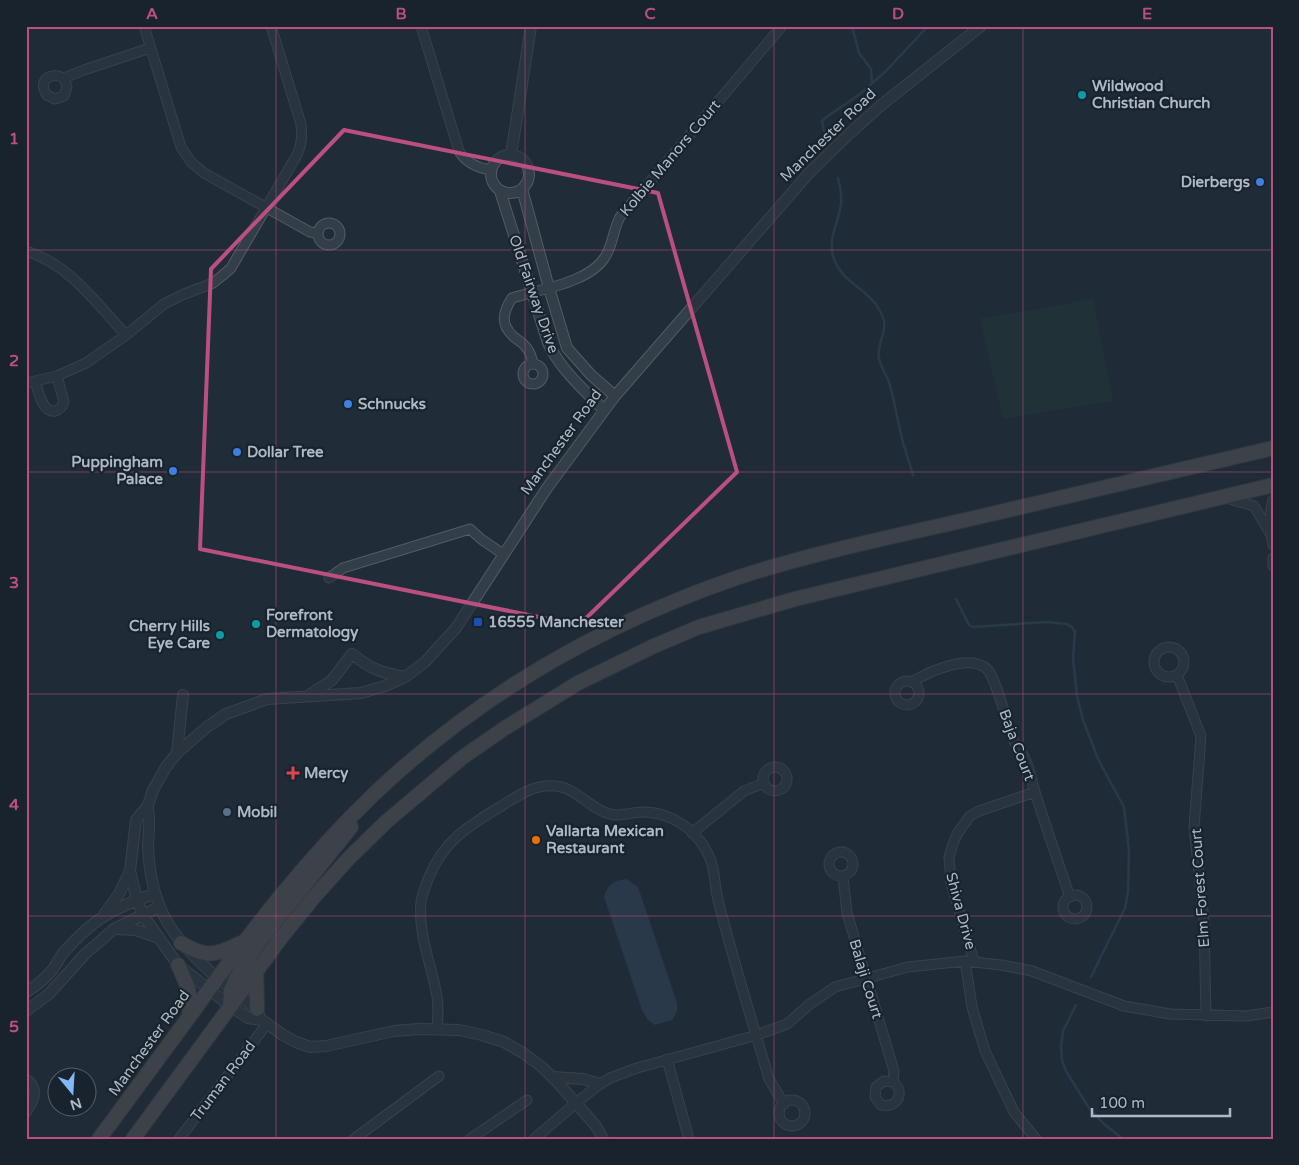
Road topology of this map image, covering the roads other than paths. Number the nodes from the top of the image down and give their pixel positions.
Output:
1 (144, 26) edge
2 (272, 26) edge
3 (422, 26) edge
4 (531, 26) edge
5 (782, 26) edge
6 (981, 26) edge
7 (150, 48) junction
8 (64, 78) dead end
9 (510, 155) junction
10 (491, 170) junction
11 (522, 189) junction
12 (500, 190) junction
13 (265, 208) junction
14 (318, 233) dead end
15 (26, 251) edge
16 (549, 288) junction
17 (532, 292) junction
18 (126, 335) junction
19 (533, 364) dead end
20 (58, 376) junction
21 (30, 382) edge
22 (615, 396) junction
23 (604, 410) junction
24 (1273, 448) edge
25 (1273, 486) edge
26 (1226, 498) junction
27 (1273, 500) edge
28 (1270, 533) junction
29 (1273, 545) edge
30 (503, 554) junction
31 (1273, 558) edge
32 (1273, 566) edge
33 (329, 578) dead end
34 (1177, 675) dead end
35 (405, 677) junction
36 (912, 682) dead end
37 (183, 695) dead end
38 (307, 697) junction
39 (177, 753) junction
40 (764, 783) dead end
41 (1035, 792) junction
42 (374, 794) junction
43 (148, 805) junction
44 (692, 833) junction
45 (130, 872) junction
46 (843, 876) dead end
47 (154, 894) junction
48 (1070, 896) dead end
49 (137, 900) junction
50 (159, 907) junction
51 (104, 914) junction
52 (143, 915) junction
53 (114, 929) junction
54 (159, 938) junction
55 (244, 942) junction
56 (181, 943) junction
57 (970, 961) junction
58 (178, 965) junction
59 (256, 970) junction
60 (217, 978) junction
61 (865, 978) junction
62 (208, 990) junction
63 (26, 992) edge
64 (233, 997) junction
65 (26, 1011) edge
66 (1273, 1012) edge
67 (1206, 1016) junction
68 (189, 1017) junction
69 (262, 1018) junction
70 (437, 1028) junction
71 (756, 1035) junction
72 (667, 1059) junction
73 (438, 1076) dead end
74 (552, 1077) junction
75 (28, 1081) edge
76 (893, 1082) dead end
77 (600, 1084) junction
78 (527, 1100) dead end
79 (576, 1102) junction
80 (784, 1104) dead end
81 (26, 1112) edge
82 (99, 1139) edge
83 (132, 1139) edge
84 (179, 1139) edge
85 (354, 1139) edge
86 (470, 1139) edge
87 (534, 1139) edge
88 (602, 1139) edge
89 (689, 1139) edge
90 (1036, 1139) edge

1 - 7 street
2 - 13 street
3 - 10 street
4 - 9 street
5 - 16 street, Kolbie Manors Court
6 - 22 street, Manchester Road
7 - 8 street
7 - 13 street
9 - 10 street
9 - 11 street, Old Fairway Drive
10 - 12 street, Old Fairway Drive
11 - 12 street
11 - 16 street, Old Fairway Drive
12 - 17 street, Old Fairway Drive
13 - 14 street
13 - 18 street
15 - 18 street
16 - 17 street, Kolbie Manors Court
16 - 22 street, Old Fairway Drive
17 - 19 street, Kolbie Manors Court
17 - 23 street, Old Fairway Drive
18 - 20 street
20 - 21 street
20 - 21 street
22 - 23 street, Manchester Road
23 - 30 street, Manchester Road
24 - 42 highway
25 - 26 highway
26 - 28 street
26 - 59 highway
27 - 28 street
28 - 29 street
30 - 33 street
30 - 35 street, Manchester Road
31 - 32 street
34 - 67 street, Elm Forest Court
35 - 38 street, Manchester Road
35 - 38 street
36 - 41 street, Baja Court
37 - 39 street
38 - 39 street, Manchester Road
39 - 43 street, Manchester Road
40 - 44 street
41 - 48 street, Baja Court
41 - 57 street, Shiva Drive
42 - 55 highway
42 - 64 highway
43 - 45 street, Manchester Road
43 - 47 street, Manchester Road
44 - 70 street
44 - 71 street
45 - 49 street, Manchester Road
45 - 51 street
46 - 61 street, Balaji Court
47 - 49 street
47 - 50 street, Manchester Road
49 - 51 street
49 - 52 street, Manchester Road
50 - 52 street
50 - 56 street, Manchester Road
51 - 63 street
52 - 53 street
52 - 54 street, Manchester Road
53 - 54 street
53 - 65 street
54 - 58 street, Manchester Road
55 - 56 highway
55 - 60 highway
56 - 60 street, Manchester Road
57 - 61 street
57 - 67 street
57 - 90 street, Shiva Drive
58 - 62 street, Manchester Road
58 - 68 highway
59 - 64 highway
59 - 69 highway
60 - 62 highway, Manchester Road
60 - 64 street, Manchester Road
61 - 71 street
61 - 76 street, Balaji Court
62 - 64 street, Manchester Road
62 - 68 highway, Manchester Road
64 - 69 street
64 - 83 highway
66 - 67 street
68 - 82 highway, Manchester Road
69 - 70 street
69 - 84 street, Truman Road
70 - 74 street
71 - 72 street
71 - 80 street
72 - 77 street
72 - 89 street
73 - 85 street
74 - 77 street
74 - 79 street
75 - 81 street
77 - 79 street
78 - 86 street
79 - 87 street
79 - 88 street

